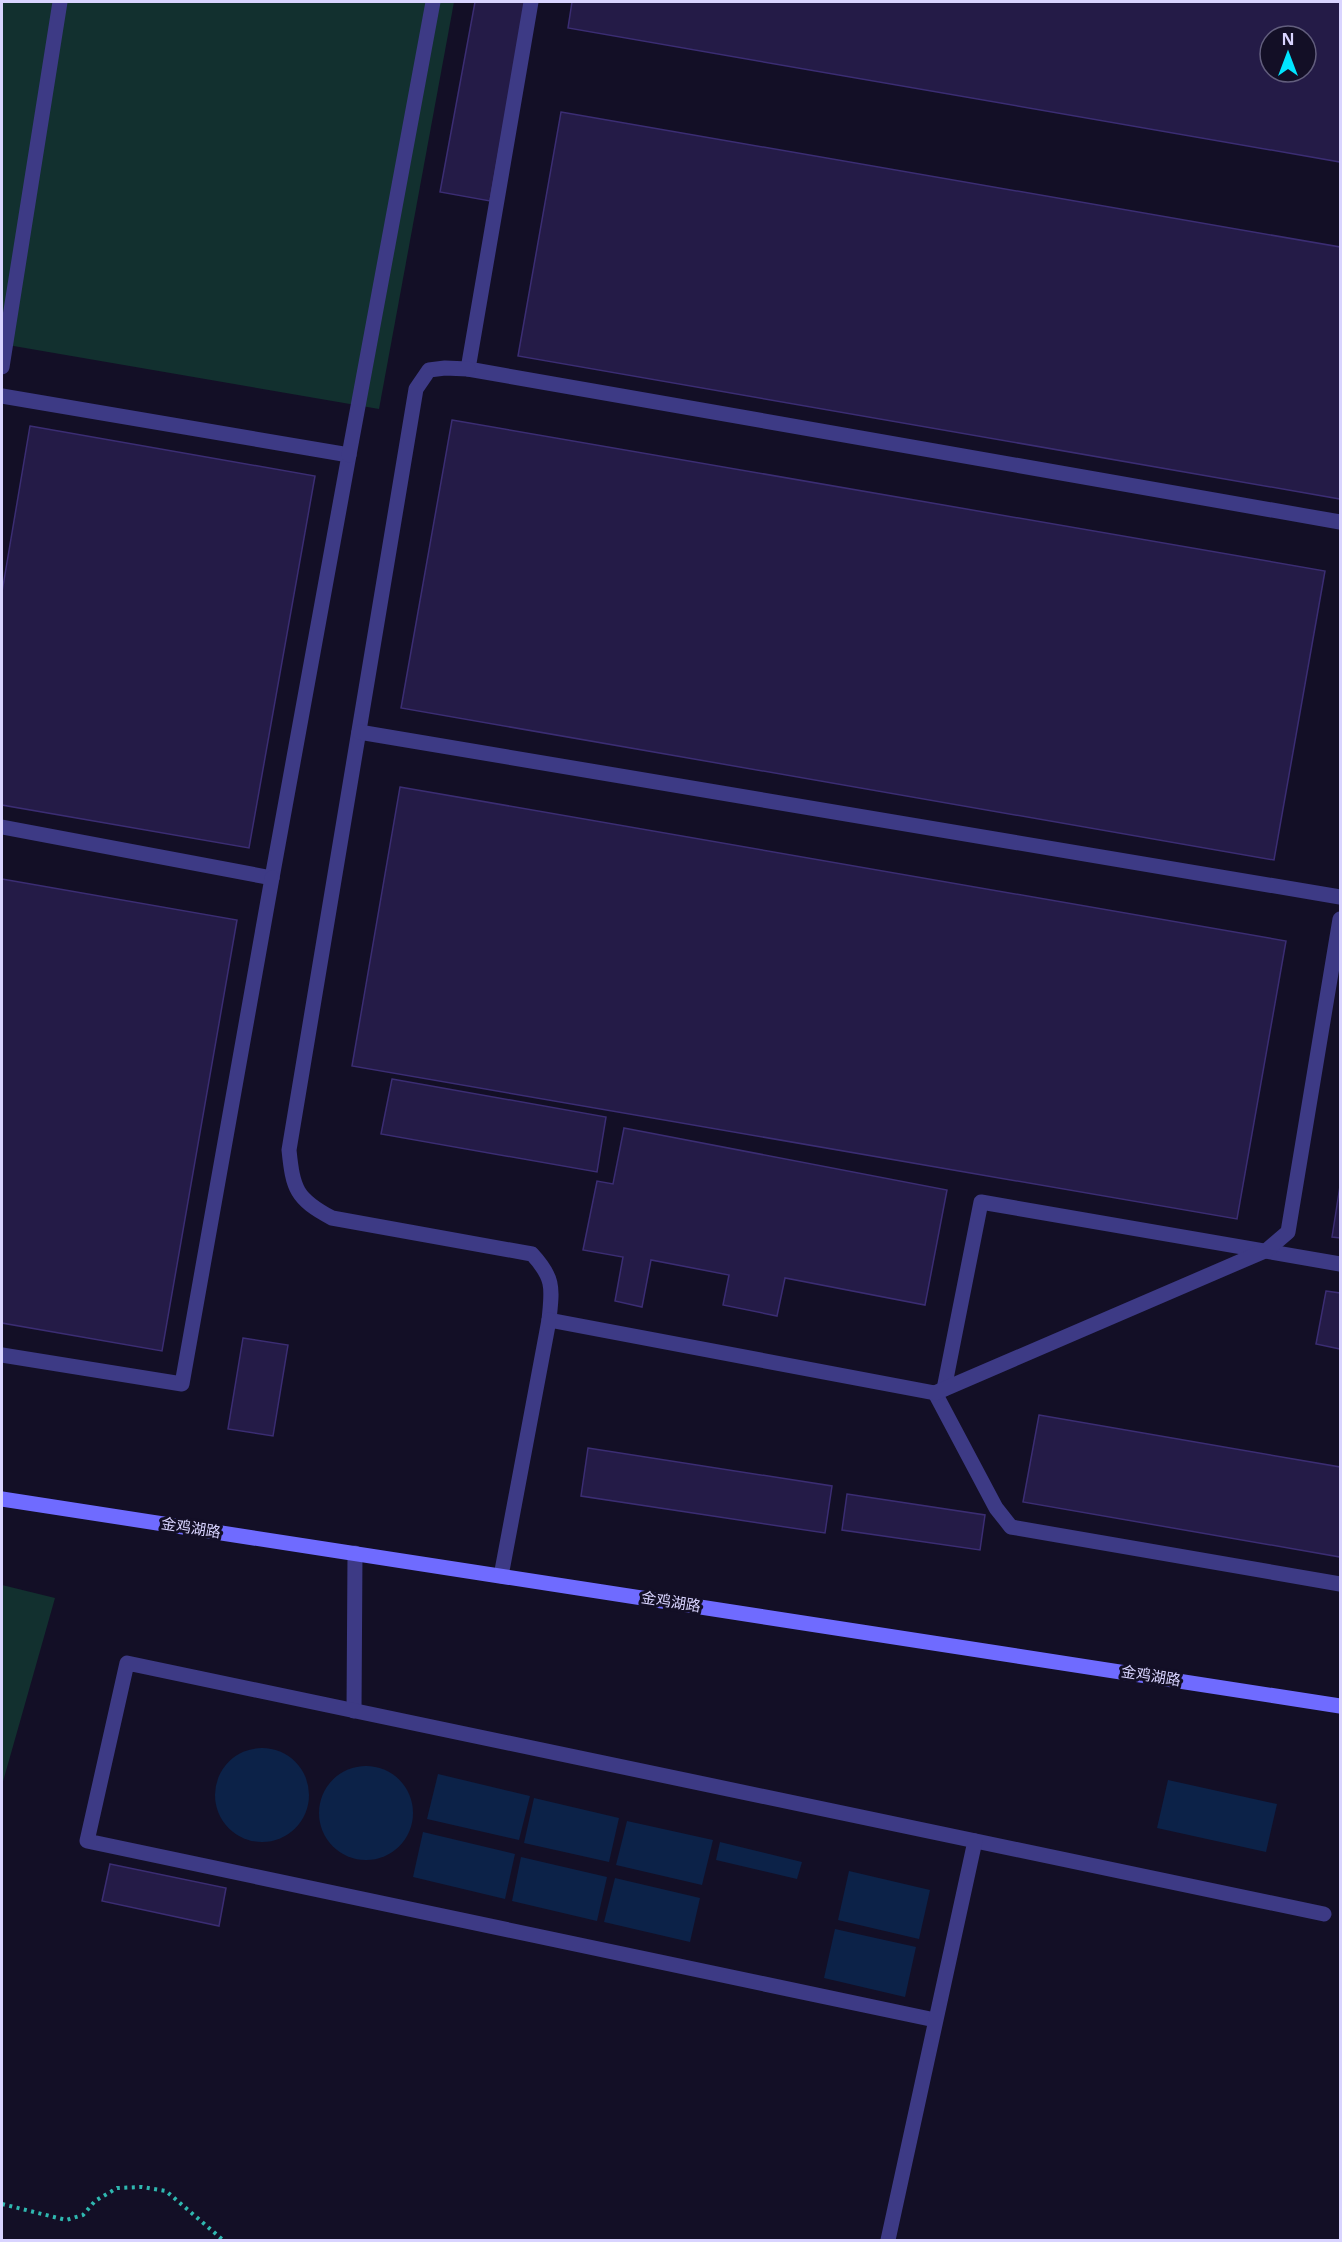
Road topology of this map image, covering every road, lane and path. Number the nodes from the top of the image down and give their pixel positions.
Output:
1 (60, 2) edge
2 (433, 2) edge
3 (531, 2) edge
4 (2, 367) edge
5 (468, 369) junction
6 (2, 396) edge
7 (349, 455) junction
8 (1341, 522) edge
9 (359, 732) junction
10 (2, 828) edge
11 (272, 878) junction
12 (1341, 897) edge
13 (1341, 919) edge
14 (1267, 1250) junction
15 (1341, 1264) edge
16 (549, 1320) junction
17 (2, 1355) edge
18 (940, 1391) junction
19 (2, 1499) edge
20 (355, 1553) junction
21 (501, 1576) junction
22 (1341, 1584) edge
23 (1341, 1706) edge
24 (354, 1711) junction
25 (975, 1841) junction
26 (1324, 1914) dead end
27 (935, 2020) junction
28 (2, 2204) edge
29 (223, 2241) edge
30 (888, 2241) edge

1 - 4 lane
2 - 7 lane
3 - 5 lane
5 - 8 lane
5 - 9 lane
6 - 7 lane
7 - 11 lane
9 - 12 lane
9 - 16 lane
10 - 11 lane
11 - 17 lane
13 - 14 lane
14 - 15 lane
14 - 18 lane
14 - 18 lane
16 - 18 lane
16 - 21 lane
18 - 22 lane
19 - 20 street, 金鸡湖路
20 - 21 street, 金鸡湖路
20 - 24 lane
21 - 23 street, 金鸡湖路
24 - 25 lane
24 - 27 lane
25 - 26 lane
25 - 27 lane
27 - 30 lane
28 - 29 path

